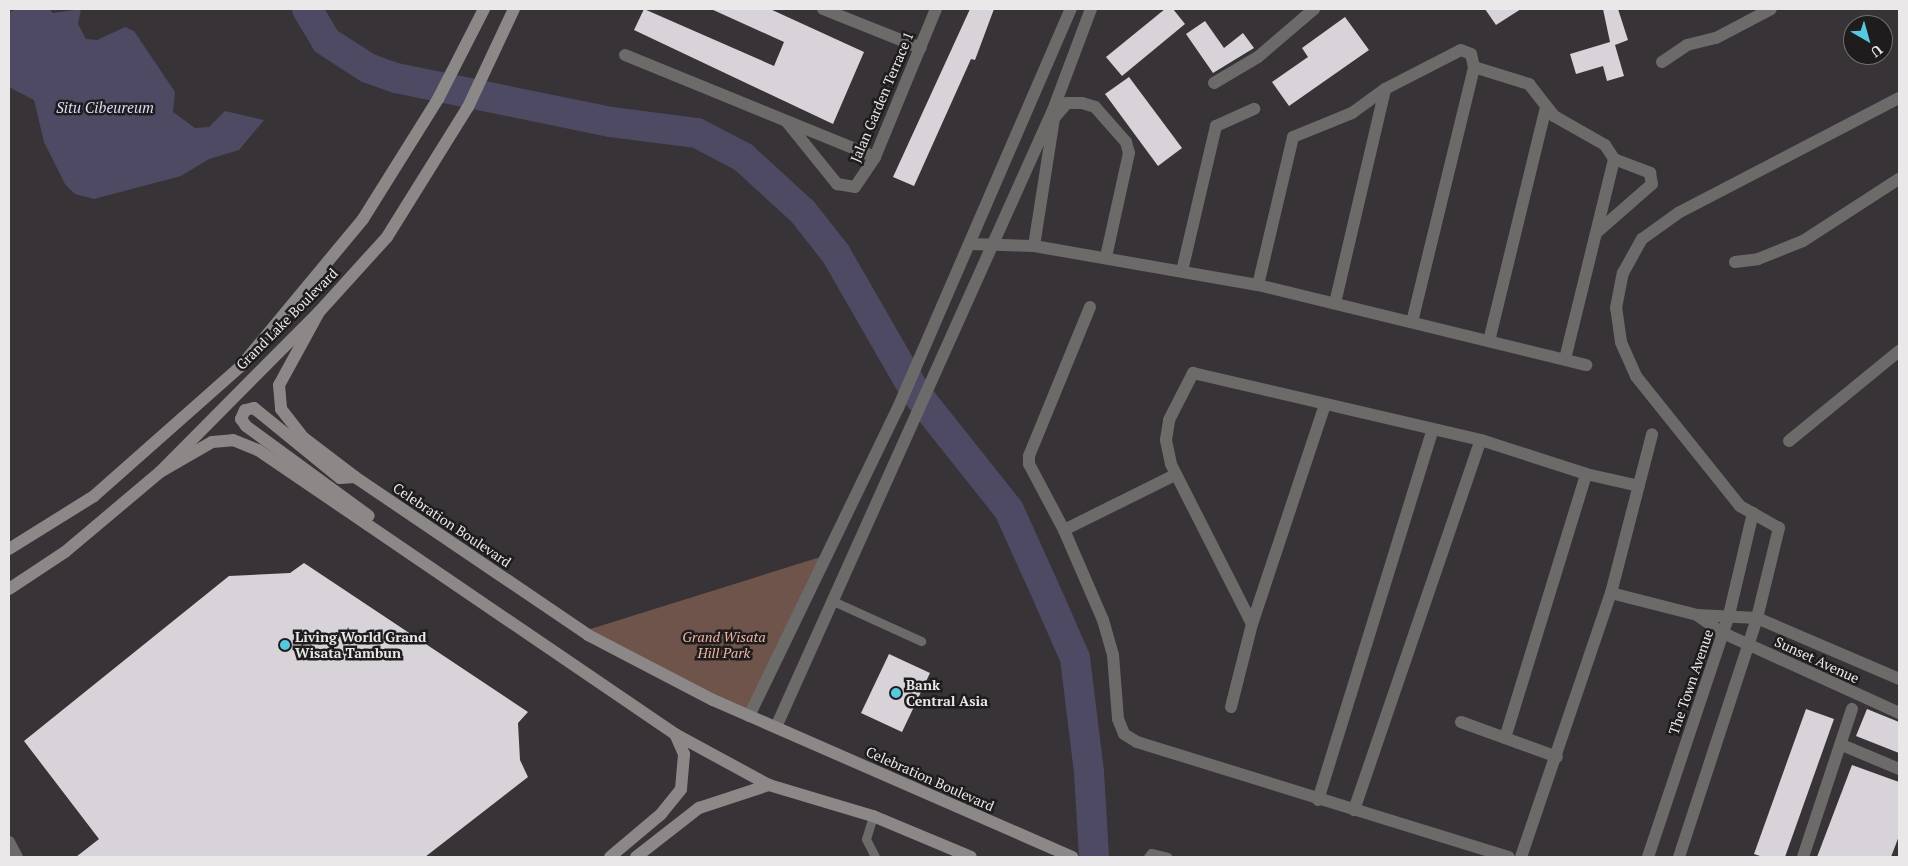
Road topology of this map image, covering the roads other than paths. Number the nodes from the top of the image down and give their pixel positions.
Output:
1 (484, 9) edge
2 (514, 9) edge
3 (823, 9) edge
4 (936, 9) edge
5 (1071, 9) edge
6 (1091, 9) edge
7 (1314, 9) edge
8 (1771, 9) edge
9 (921, 48) junction
10 (625, 55) dead end
11 (1662, 62) dead end
12 (1474, 67) junction
13 (1214, 83) dead end
14 (1385, 89) junction
15 (1899, 98) edge
16 (1546, 108) junction
17 (1254, 109) dead end
18 (786, 122) junction
19 (875, 157) junction
20 (1614, 160) junction
21 (1899, 179) edge
22 (1596, 233) junction
23 (971, 244) junction
24 (992, 245) junction
25 (1034, 246) junction
26 (1106, 258) junction
27 (1734, 262) dead end
28 (1182, 271) junction
29 (1258, 285) junction
30 (1334, 303) junction
31 (1090, 306) dead end
32 (319, 312) junction
33 (1412, 322) junction
34 (1489, 341) junction
35 (1899, 351) edge
36 (1565, 359) junction
37 (1586, 365) dead end
38 (1325, 405) junction
39 (1433, 429) junction
40 (1652, 434) dead end
41 (1481, 440) junction
42 (1789, 441) dead end
43 (160, 472) junction
44 (1586, 474) junction
45 (1175, 475) junction
46 (355, 477) junction
47 (1638, 486) junction
48 (1753, 513) junction
49 (1064, 530) junction
50 (9, 549) edge
51 (409, 554) junction
52 (9, 589) edge
53 (1611, 593) junction
54 (833, 601) junction
55 (1697, 615) junction
56 (1728, 615) junction
57 (1757, 618) junction
58 (1252, 624) junction
59 (1723, 633) junction
60 (921, 641) dead end
61 (1746, 644) junction
62 (1899, 679) edge
63 (1231, 707) dead end
64 (1852, 709) dead end
65 (1899, 713) edge
66 (749, 716) junction
67 (1461, 722) dead end
68 (776, 727) junction
69 (675, 734) junction
70 (1505, 738) junction
71 (1842, 745) junction
72 (1557, 757) junction
73 (1899, 769) edge
74 (769, 786) junction
75 (1318, 800) junction
76 (1354, 810) junction
77 (873, 816) junction
78 (9, 842) edge
79 (17, 857) edge
80 (610, 857) edge
81 (636, 857) edge
82 (875, 857) edge
83 (971, 857) edge
84 (1072, 857) edge
85 (1148, 857) edge
86 (1168, 857) edge
87 (1509, 857) edge
88 (1521, 857) edge
89 (1648, 857) edge
90 (1678, 857) edge
91 (1803, 857) edge

1 - 50 street, Grand Lake Boulevard
2 - 32 street, Grand Lake Boulevard
3 - 9 street
4 - 9 street, Jalan Garden Terrace 1
5 - 23 street
6 - 24 street
7 - 13 street
8 - 11 street
9 - 19 street, Jalan Garden Terrace 1
10 - 18 street
12 - 14 street
12 - 16 street
12 - 33 street
14 - 29 street
14 - 30 street
15 - 48 street
16 - 20 street
16 - 34 street
17 - 28 street
18 - 19 street
18 - 19 street, Jalan Garden Terrace 1
20 - 22 street
20 - 22 street
21 - 27 street
22 - 36 street
23 - 24 street
23 - 66 street
24 - 25 street
24 - 54 street
25 - 26 street
25 - 26 street
26 - 28 street
28 - 29 street
29 - 30 street
30 - 33 street
31 - 49 street
32 - 43 street, Grand Lake Boulevard
32 - 46 street, Celebration Boulevard
33 - 34 street
34 - 36 street
35 - 42 street
36 - 37 street
38 - 39 street
38 - 45 street
38 - 58 street
39 - 41 street
39 - 75 street
40 - 47 street
41 - 44 street
41 - 76 street
43 - 51 street
43 - 52 street, Grand Lake Boulevard
44 - 47 street
44 - 70 street
45 - 49 street
45 - 58 street
46 - 51 street
46 - 66 street, Celebration Boulevard
47 - 53 street
48 - 56 street, The Town Avenue
48 - 57 street
49 - 75 street
51 - 69 street
53 - 55 street
53 - 72 street
54 - 60 lane
54 - 68 street
55 - 56 street, Sunset Avenue
55 - 59 street, Sunset Avenue
56 - 57 street, Sunset Avenue
56 - 59 street, The Town Avenue
57 - 61 street
57 - 62 street, Sunset Avenue
58 - 63 street
59 - 61 street, Sunset Avenue
59 - 89 street, The Town Avenue
61 - 65 street, Sunset Avenue
61 - 90 street
64 - 71 street
66 - 68 street, Celebration Boulevard
67 - 70 street
68 - 84 street, Celebration Boulevard
69 - 74 street
69 - 80 street
70 - 72 street
71 - 73 street
71 - 91 street
72 - 88 street
74 - 77 street
74 - 81 street
75 - 76 street
76 - 87 street
77 - 82 lane
77 - 83 street
78 - 79 street
85 - 86 lane

